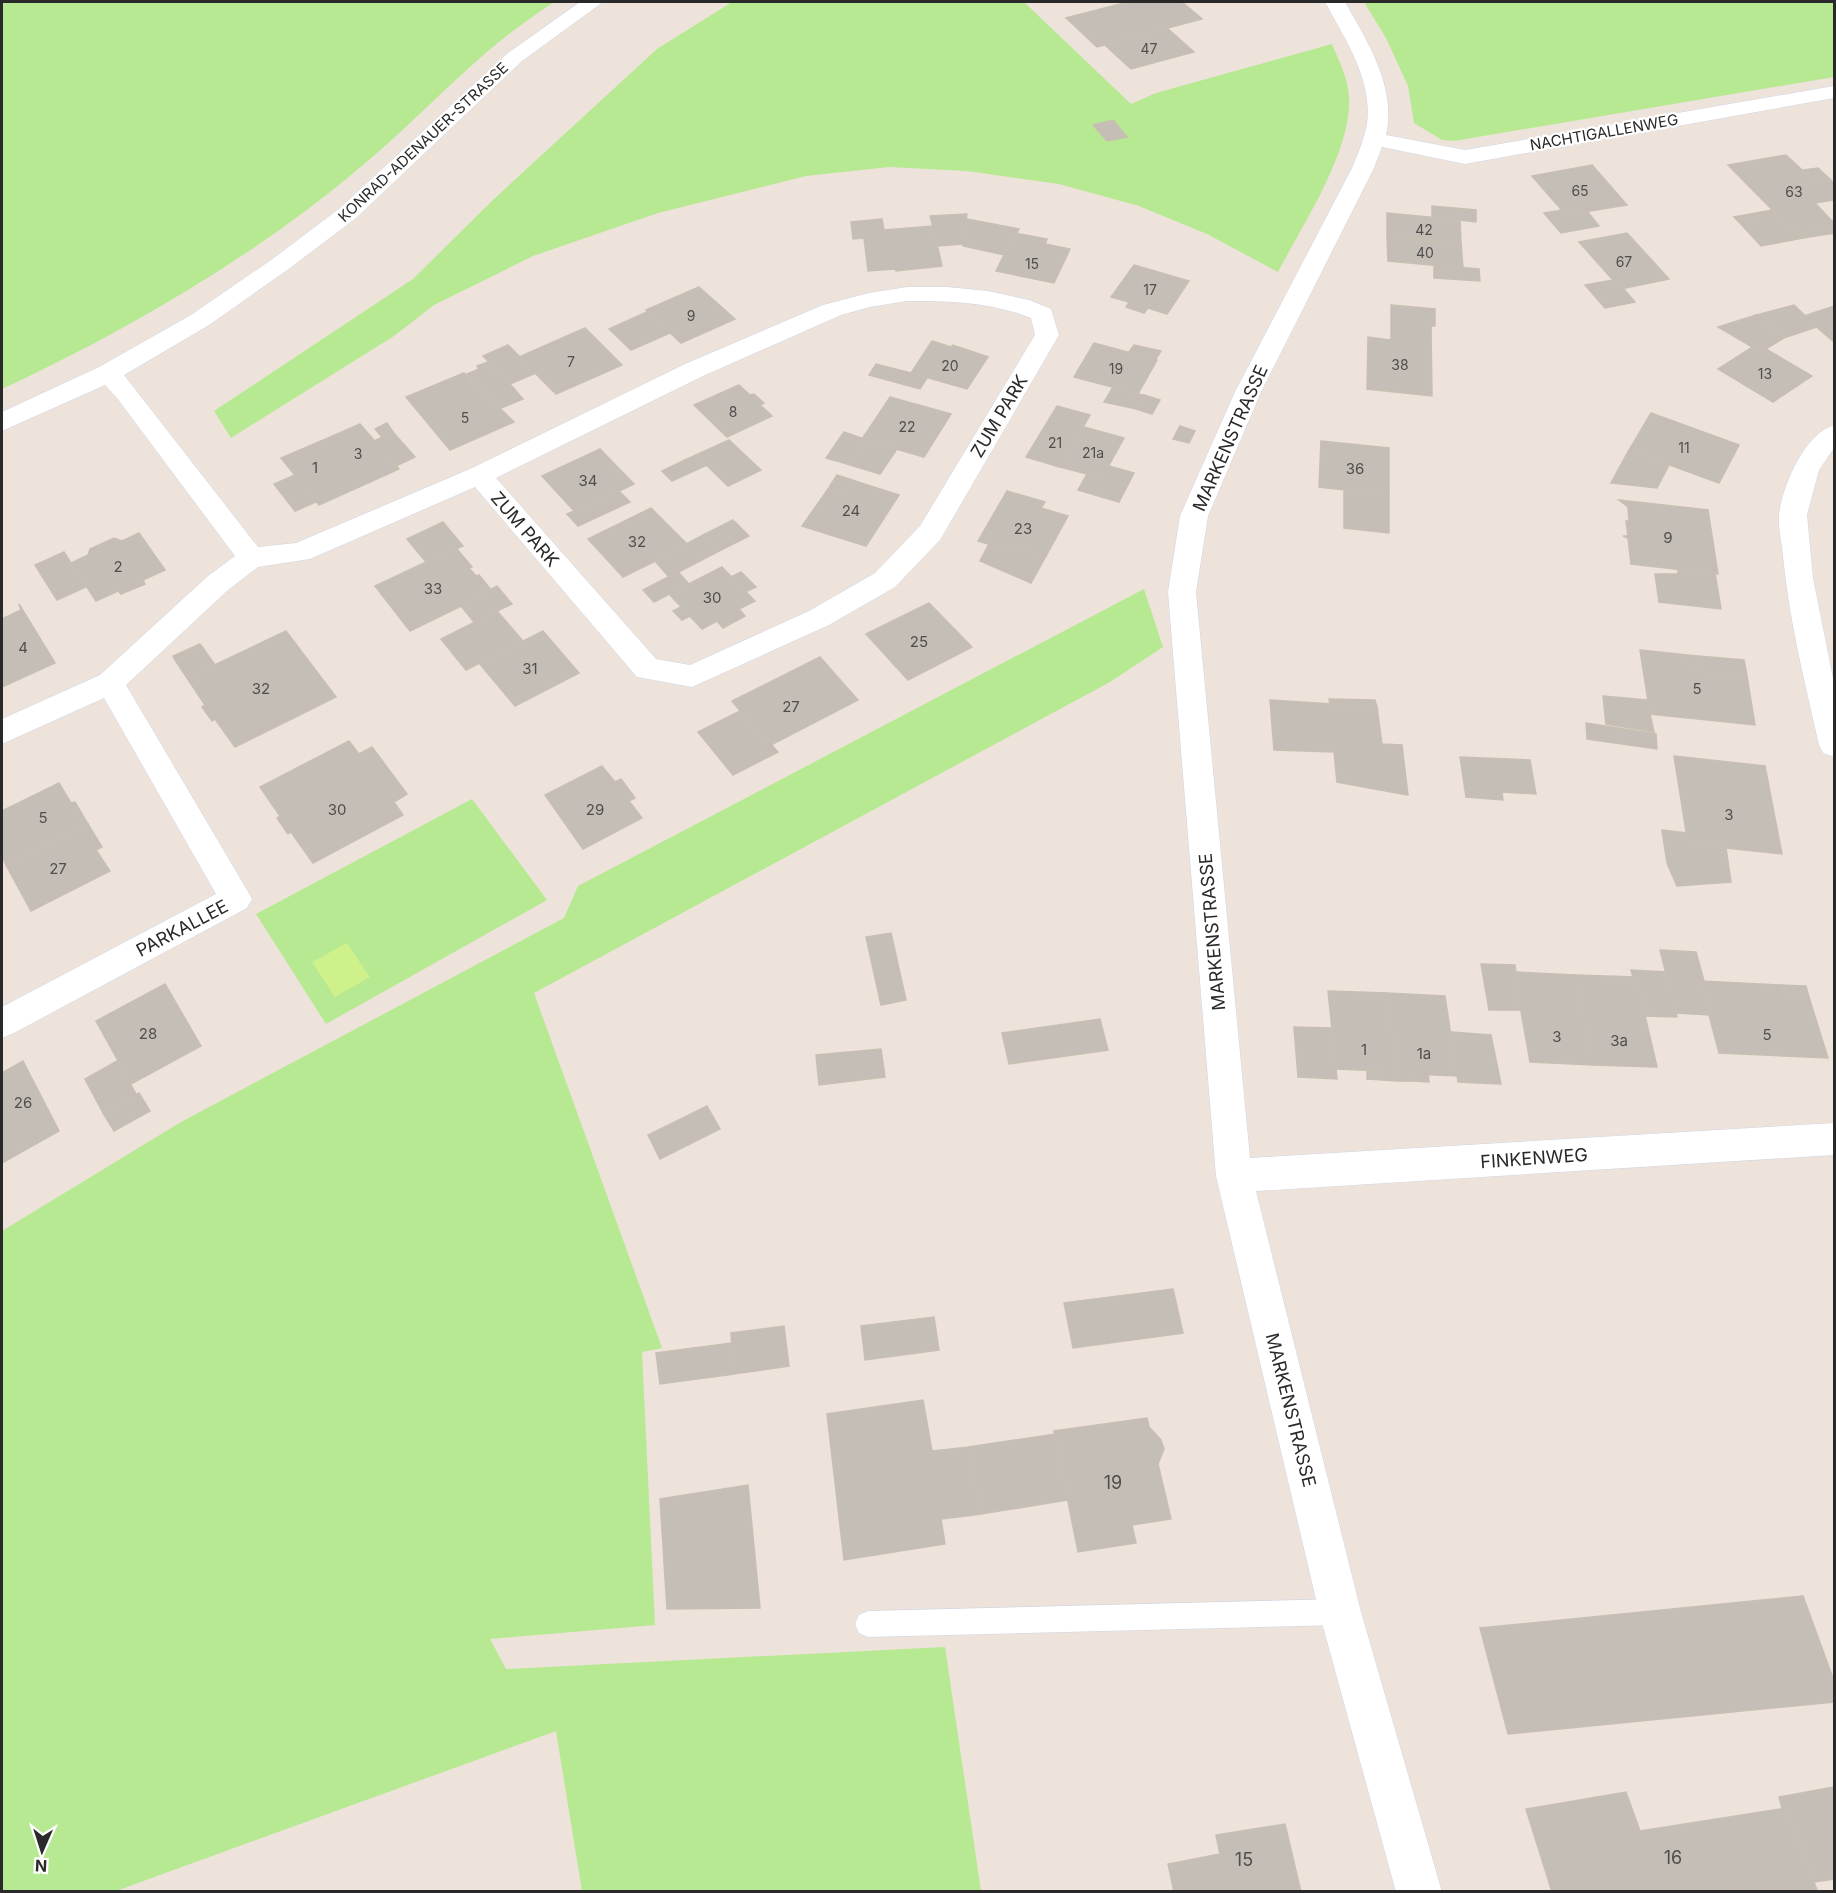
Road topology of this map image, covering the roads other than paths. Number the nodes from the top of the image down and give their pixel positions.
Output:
1 (593, 2) edge
2 (1335, 2) edge
3 (1834, 92) edge
4 (1375, 139) junction
5 (108, 373) junction
6 (2, 422) edge
7 (1834, 434) edge
8 (479, 475) junction
9 (250, 558) junction
10 (1822, 628) edge
11 (110, 683) junction
12 (2, 732) edge
13 (1834, 745) edge
14 (2, 1023) edge
15 (1834, 1138) edge
16 (1234, 1176) junction
17 (1340, 1612) junction
18 (868, 1624) dead end
19 (1419, 1892) edge

1 - 5 street, KONRAD-ADENAUER-STRASSE
2 - 4 street, MARKENSTRASSE
3 - 4 street, NACHTIGALLENWEG
4 - 16 street, MARKENSTRASSE
5 - 6 street, KONRAD-ADENAUER-STRASSE
5 - 9 street
7 - 10 street
8 - 8 street, ZUM PARK
8 - 9 street, ZUM PARK
9 - 11 street
10 - 13 street
11 - 12 street
11 - 14 street, PARKALLEE
15 - 16 street, FINKENWEG
16 - 17 street, MARKENSTRASSE
17 - 18 lane
17 - 19 street, MARKENSTRASSE

